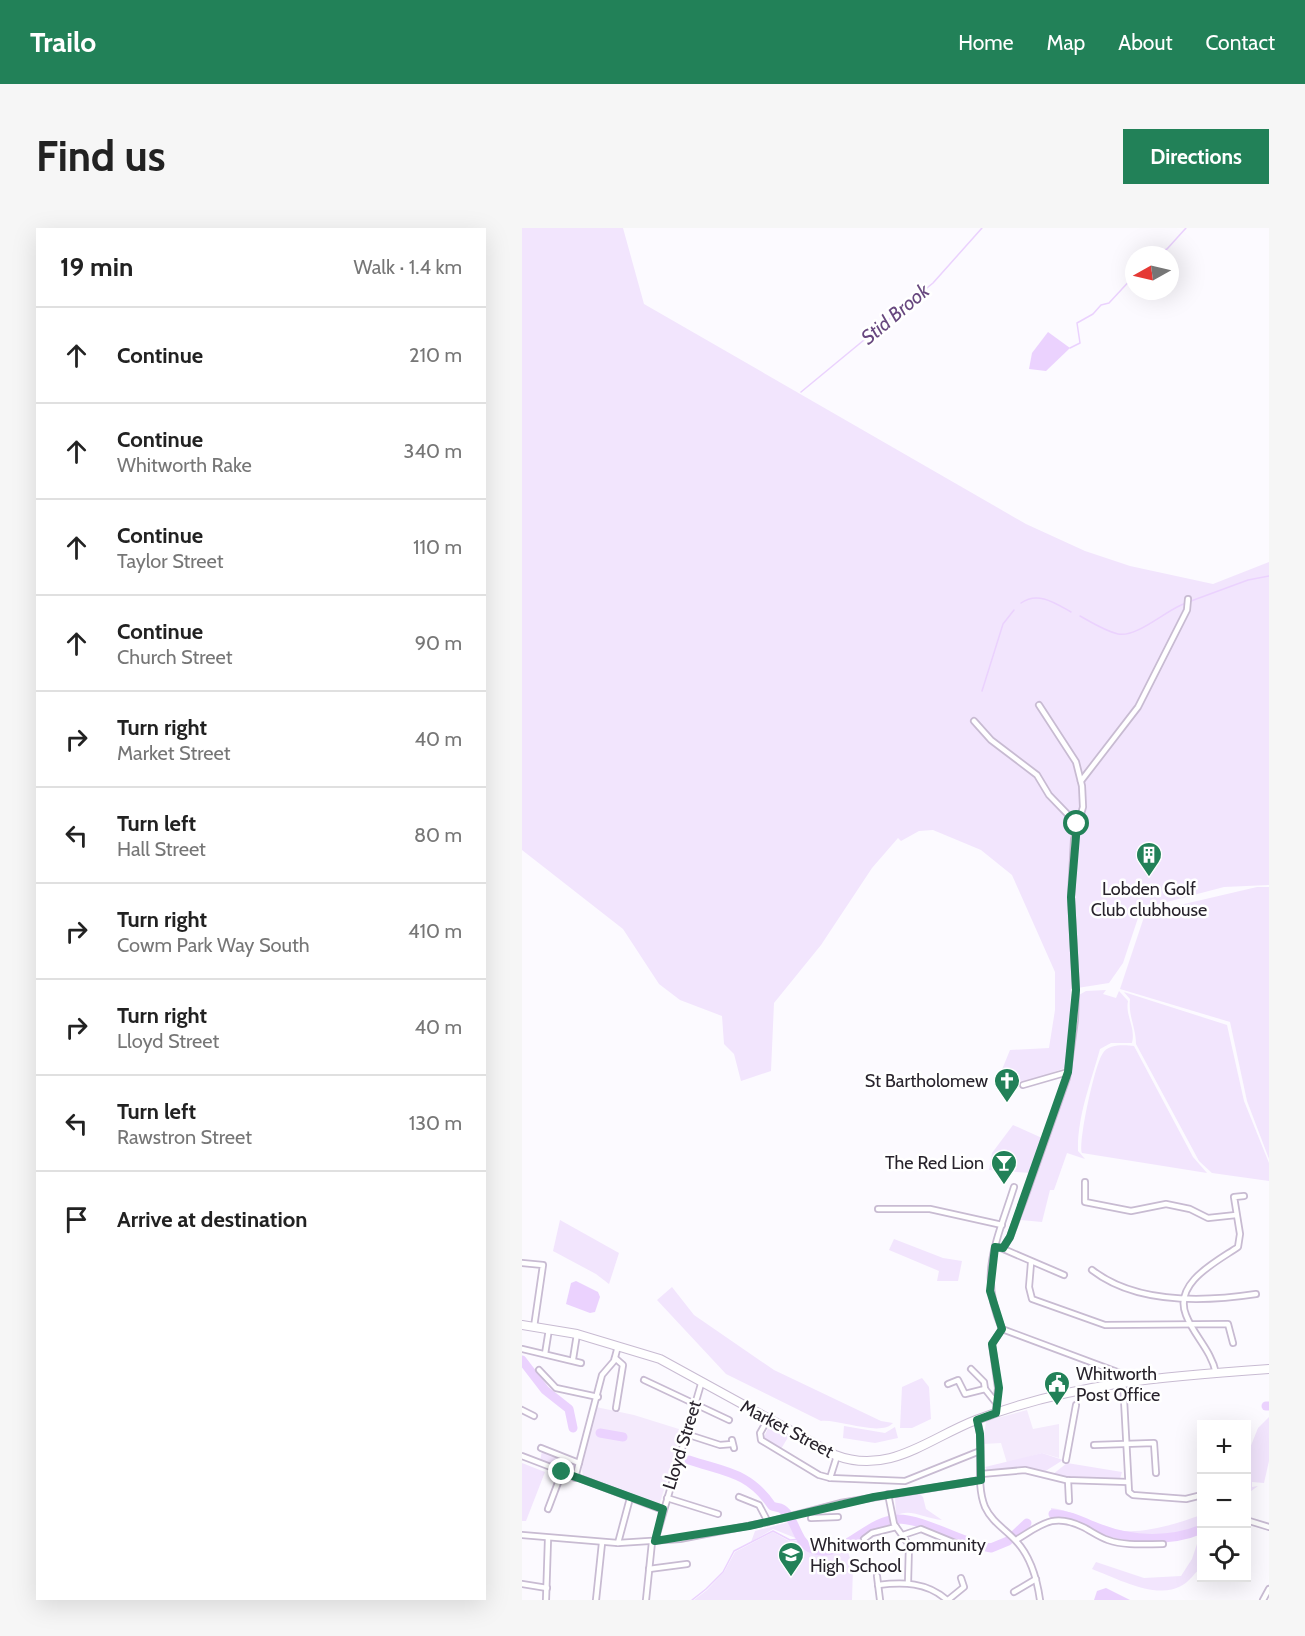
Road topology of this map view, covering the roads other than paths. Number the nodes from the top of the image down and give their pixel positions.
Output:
1 (1188, 599) dead end
2 (1039, 705) dead end
3 (974, 721) dead end
4 (1081, 780) junction
5 (1077, 824) junction
6 (1068, 1072) junction
7 (1023, 1085) dead end
8 (1085, 1182) dead end
9 (1014, 1187) dead end
10 (1244, 1196) dead end
11 (878, 1209) dead end
12 (1236, 1215) junction
13 (1002, 1225) junction
14 (995, 1247) junction
15 (1003, 1248) junction
16 (522, 1263) edge
17 (1031, 1263) junction
18 (1092, 1270) dead end
19 (1064, 1275) dead end
20 (1256, 1294) dead end
21 (1183, 1298) junction
22 (1192, 1324) junction
23 (522, 1325) edge
24 (534, 1327) junction
25 (549, 1329) junction
26 (1002, 1329) junction
27 (577, 1335) junction
28 (1233, 1343) dead end
29 (618, 1346) junction
30 (522, 1348) edge
31 (545, 1354) junction
32 (615, 1358) junction
33 (573, 1359) junction
34 (581, 1363) dead end
35 (971, 1369) dead end
36 (1269, 1369) edge
37 (539, 1370) dead end
38 (1216, 1373) junction
39 (644, 1380) dead end
40 (1124, 1381) junction
41 (701, 1384) junction
42 (948, 1384) dead end
43 (985, 1389) junction
44 (598, 1397) junction
45 (1076, 1405) dead end
46 (694, 1406) junction
47 (532, 1407) dead end
48 (616, 1408) dead end
49 (997, 1409) junction
50 (522, 1410) edge
51 (768, 1419) junction
52 (729, 1420) dead end
53 (977, 1420) junction
54 (686, 1434) junction
55 (733, 1444) dead end
56 (1127, 1444) junction
57 (1094, 1445) dead end
58 (541, 1448) dead end
59 (980, 1451) junction
60 (522, 1456) edge
61 (837, 1456) junction
62 (1066, 1460) dead end
63 (579, 1462) junction
64 (562, 1472) junction
65 (1156, 1473) dead end
66 (981, 1474) junction
67 (575, 1478) junction
68 (830, 1478) junction
69 (981, 1480) junction
70 (1068, 1480) junction
71 (1128, 1482) junction
72 (888, 1494) junction
73 (1197, 1496) edge
74 (739, 1497) dead end
75 (630, 1498) junction
76 (666, 1498) junction
77 (1069, 1501) dead end
78 (825, 1506) junction
79 (548, 1509) dead end
80 (663, 1509) junction
81 (718, 1514) dead end
82 (825, 1517) junction
83 (838, 1517) dead end
84 (811, 1518) dead end
85 (768, 1522) junction
86 (1251, 1522) edge
87 (895, 1526) junction
88 (1269, 1527) edge
89 (522, 1535) edge
90 (903, 1535) junction
91 (548, 1539) junction
92 (864, 1539) dead end
93 (1015, 1540) junction
94 (653, 1541) junction
95 (602, 1543) junction
96 (618, 1543) junction
97 (1163, 1544) dead end
98 (960, 1545) dead end
99 (687, 1563) dead end
100 (649, 1569) junction
101 (877, 1576) dead end
102 (962, 1578) dead end
103 (1036, 1579) junction
104 (908, 1583) junction
105 (522, 1584) edge
106 (878, 1586) junction
107 (964, 1587) junction
108 (547, 1588) junction
109 (1269, 1589) edge
110 (970, 1592) dead end
111 (1014, 1592) dead end
112 (546, 1600) edge
113 (596, 1600) edge
114 (646, 1600) edge
115 (880, 1600) edge
116 (947, 1600) edge
117 (1040, 1600) edge
118 (1263, 1600) edge

1 - 4 street
2 - 4 street
3 - 5 street
4 - 5 street
5 - 6 street
6 - 7 street
6 - 15 street
8 - 12 street
9 - 13 street
10 - 12 street
11 - 13 street
12 - 21 street
13 - 14 street
14 - 15 street
14 - 26 street
15 - 17 street
16 - 24 street
17 - 19 street
17 - 22 street
18 - 21 street
20 - 21 street
21 - 22 street
22 - 28 street
22 - 38 street
23 - 24 main road, Market Street
24 - 25 main road, Market Street
25 - 27 main road, Market Street
25 - 31 street
26 - 40 street
26 - 49 street
27 - 29 main road, Market Street
27 - 33 street
29 - 32 street
29 - 41 main road, Market Street
30 - 31 street
31 - 33 street
32 - 44 street
32 - 48 street
33 - 34 street
35 - 43 street
36 - 38 main road, Market Street
37 - 44 street
38 - 40 main road, Market Street
39 - 46 street
40 - 49 main road, Market Street
40 - 56 street
41 - 46 street, Lloyd Street
41 - 51 main road, Market Street
42 - 43 street
43 - 49 street
44 - 63 street
45 - 62 street
46 - 52 street
46 - 54 street, Lloyd Street
47 - 50 street
49 - 53 main road, Market Street
51 - 61 main road, Market Street
51 - 68 street
53 - 59 street
53 - 61 main road, Market Street
54 - 55 street
54 - 76 street, Lloyd Street
56 - 57 street
56 - 65 street
56 - 71 street
58 - 63 street
59 - 66 street
59 - 68 street
60 - 64 street
61 - 68 street
63 - 67 street
64 - 67 street
64 - 79 street
66 - 69 street
66 - 70 street
67 - 75 street
69 - 72 street
69 - 93 street
70 - 71 street
70 - 77 street
71 - 73 street
72 - 78 street
72 - 87 street
74 - 85 street
75 - 80 street
75 - 96 street
76 - 80 street, Lloyd Street
76 - 81 street
78 - 82 street
78 - 85 street
80 - 94 street, Lloyd Street
82 - 83 street
82 - 84 street
85 - 94 street
86 - 88 street
87 - 90 street
87 - 92 street
89 - 91 street
90 - 98 street
90 - 104 street
91 - 95 street
91 - 108 street
93 - 97 street
93 - 103 street
94 - 96 street
94 - 100 street, Lloyd Street
95 - 96 street
95 - 113 street
99 - 100 street
100 - 114 street, Lloyd Street
101 - 106 street
102 - 107 street
103 - 111 street
103 - 117 street
104 - 106 street
104 - 116 street
105 - 108 street
106 - 115 street
107 - 110 street
107 - 116 street
108 - 112 street
109 - 118 street

